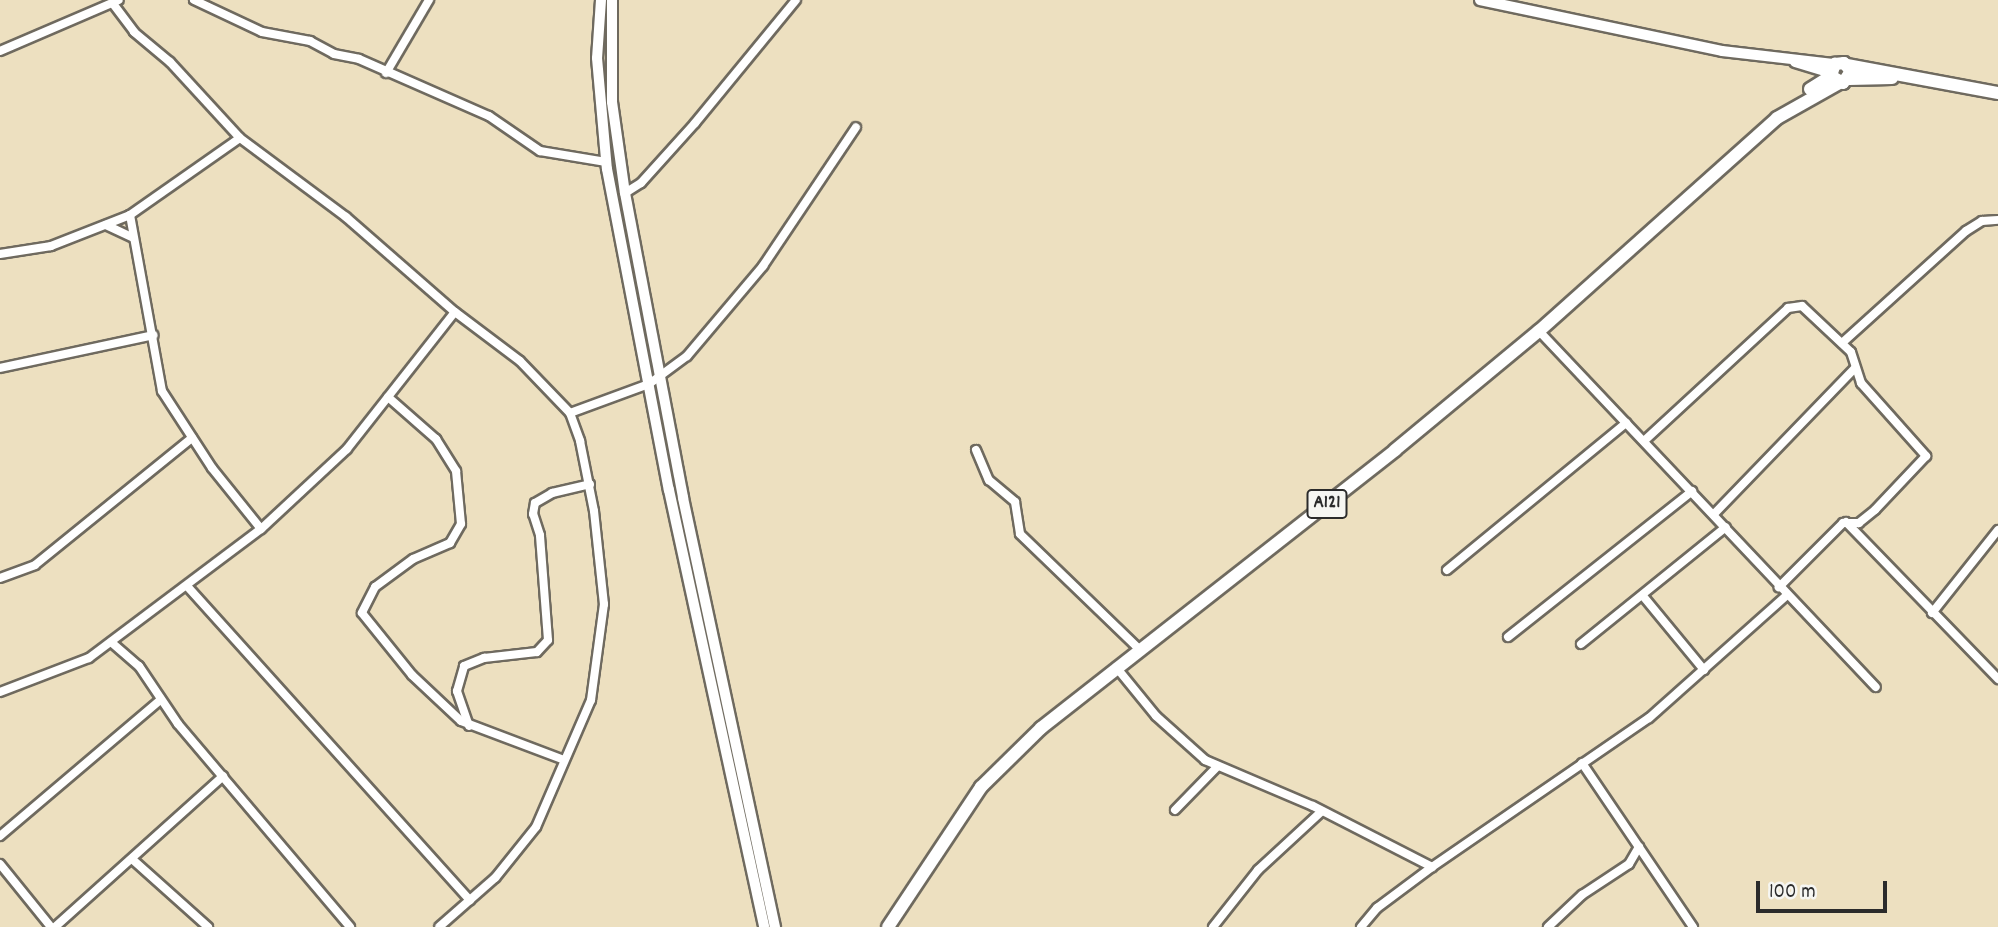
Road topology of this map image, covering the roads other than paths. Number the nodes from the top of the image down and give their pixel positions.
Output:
1 (194, 0) edge
2 (429, 0) edge
3 (601, 0) edge
4 (612, 0) edge
5 (796, 0) edge
6 (1480, 0) edge
7 (116, 2) edge
8 (0, 51) edge
9 (386, 73) junction
10 (1838, 73) junction
11 (1998, 93) edge
12 (856, 127) dead end
13 (240, 138) junction
14 (606, 162) junction
15 (625, 193) junction
16 (130, 215) junction
17 (1998, 220) edge
18 (106, 225) junction
19 (132, 237) junction
20 (0, 254) edge
21 (455, 312) junction
22 (1539, 331) junction
23 (154, 335) junction
24 (1842, 343) junction
25 (0, 368) edge
26 (1855, 368) junction
27 (662, 375) junction
28 (649, 384) junction
29 (388, 397) junction
30 (570, 413) junction
31 (1626, 423) junction
32 (192, 438) junction
33 (1644, 441) junction
34 (976, 450) dead end
35 (590, 484) junction
36 (1692, 491) junction
37 (1714, 514) junction
38 (1846, 522) junction
39 (1726, 527) junction
40 (261, 529) junction
41 (1998, 530) edge
42 (1447, 570) dead end
43 (0, 578) edge
44 (187, 586) junction
45 (1779, 587) junction
46 (1787, 595) junction
47 (1643, 596) junction
48 (1932, 613) junction
49 (1508, 637) dead end
50 (111, 642) junction
51 (1581, 644) dead end
52 (1139, 649) junction
53 (1116, 667) junction
54 (1704, 670) junction
55 (1998, 679) edge
56 (1876, 687) dead end
57 (0, 692) edge
58 (159, 701) junction
59 (469, 726) junction
60 (564, 760) junction
61 (1582, 763) junction
62 (1217, 767) junction
63 (223, 776) junction
64 (1175, 810) dead end
65 (1322, 811) junction
66 (0, 836) edge
67 (1639, 847) junction
68 (132, 859) junction
69 (0, 864) edge
70 (1432, 867) junction
71 (470, 900) junction
72 (1365, 926) edge
73 (53, 927) edge
74 (208, 927) edge
75 (350, 927) edge
76 (439, 927) edge
77 (764, 927) edge
78 (775, 927) edge
79 (888, 927) edge
80 (1213, 927) edge
81 (1548, 927) edge
82 (1693, 927) edge

1 - 9 street
2 - 9 street
3 - 14 main road
4 - 15 main road
5 - 15 street
6 - 10 main road
7 - 8 street
7 - 13 street
9 - 14 street
10 - 11 main road
10 - 22 main road, A121
12 - 27 street
13 - 16 street
13 - 21 street
14 - 28 main road
15 - 27 main road
16 - 18 street
16 - 19 street
17 - 24 street
18 - 19 street
18 - 20 street
19 - 23 street
21 - 29 street
21 - 30 street
22 - 31 street
22 - 52 main road, A121
23 - 25 street
23 - 32 street
24 - 26 street
24 - 33 street
26 - 37 street
26 - 38 street
27 - 28 street
27 - 78 main road
28 - 30 street
28 - 77 main road
29 - 40 street
29 - 59 street
30 - 35 street
31 - 33 street
31 - 42 street
32 - 40 street
32 - 43 street
33 - 36 street
34 - 52 street
35 - 59 street
35 - 60 street
36 - 37 street
36 - 49 street
37 - 39 street
38 - 45 street
38 - 48 street
39 - 45 street
39 - 47 street
40 - 44 street
41 - 48 street
44 - 50 street
44 - 71 street
45 - 46 street
46 - 54 street
46 - 56 street
47 - 51 street
47 - 54 street
48 - 55 street
50 - 57 street
50 - 58 street
52 - 53 main road, A121
53 - 62 street
53 - 79 main road, A121
54 - 61 street
58 - 63 street
58 - 66 street
59 - 60 street
60 - 71 street
61 - 67 street
61 - 70 street
62 - 64 street
62 - 65 street
63 - 68 street
63 - 75 street
65 - 70 street
65 - 80 street
67 - 81 street
67 - 82 street
68 - 73 street
68 - 74 street
69 - 73 street
70 - 72 street
71 - 76 street

